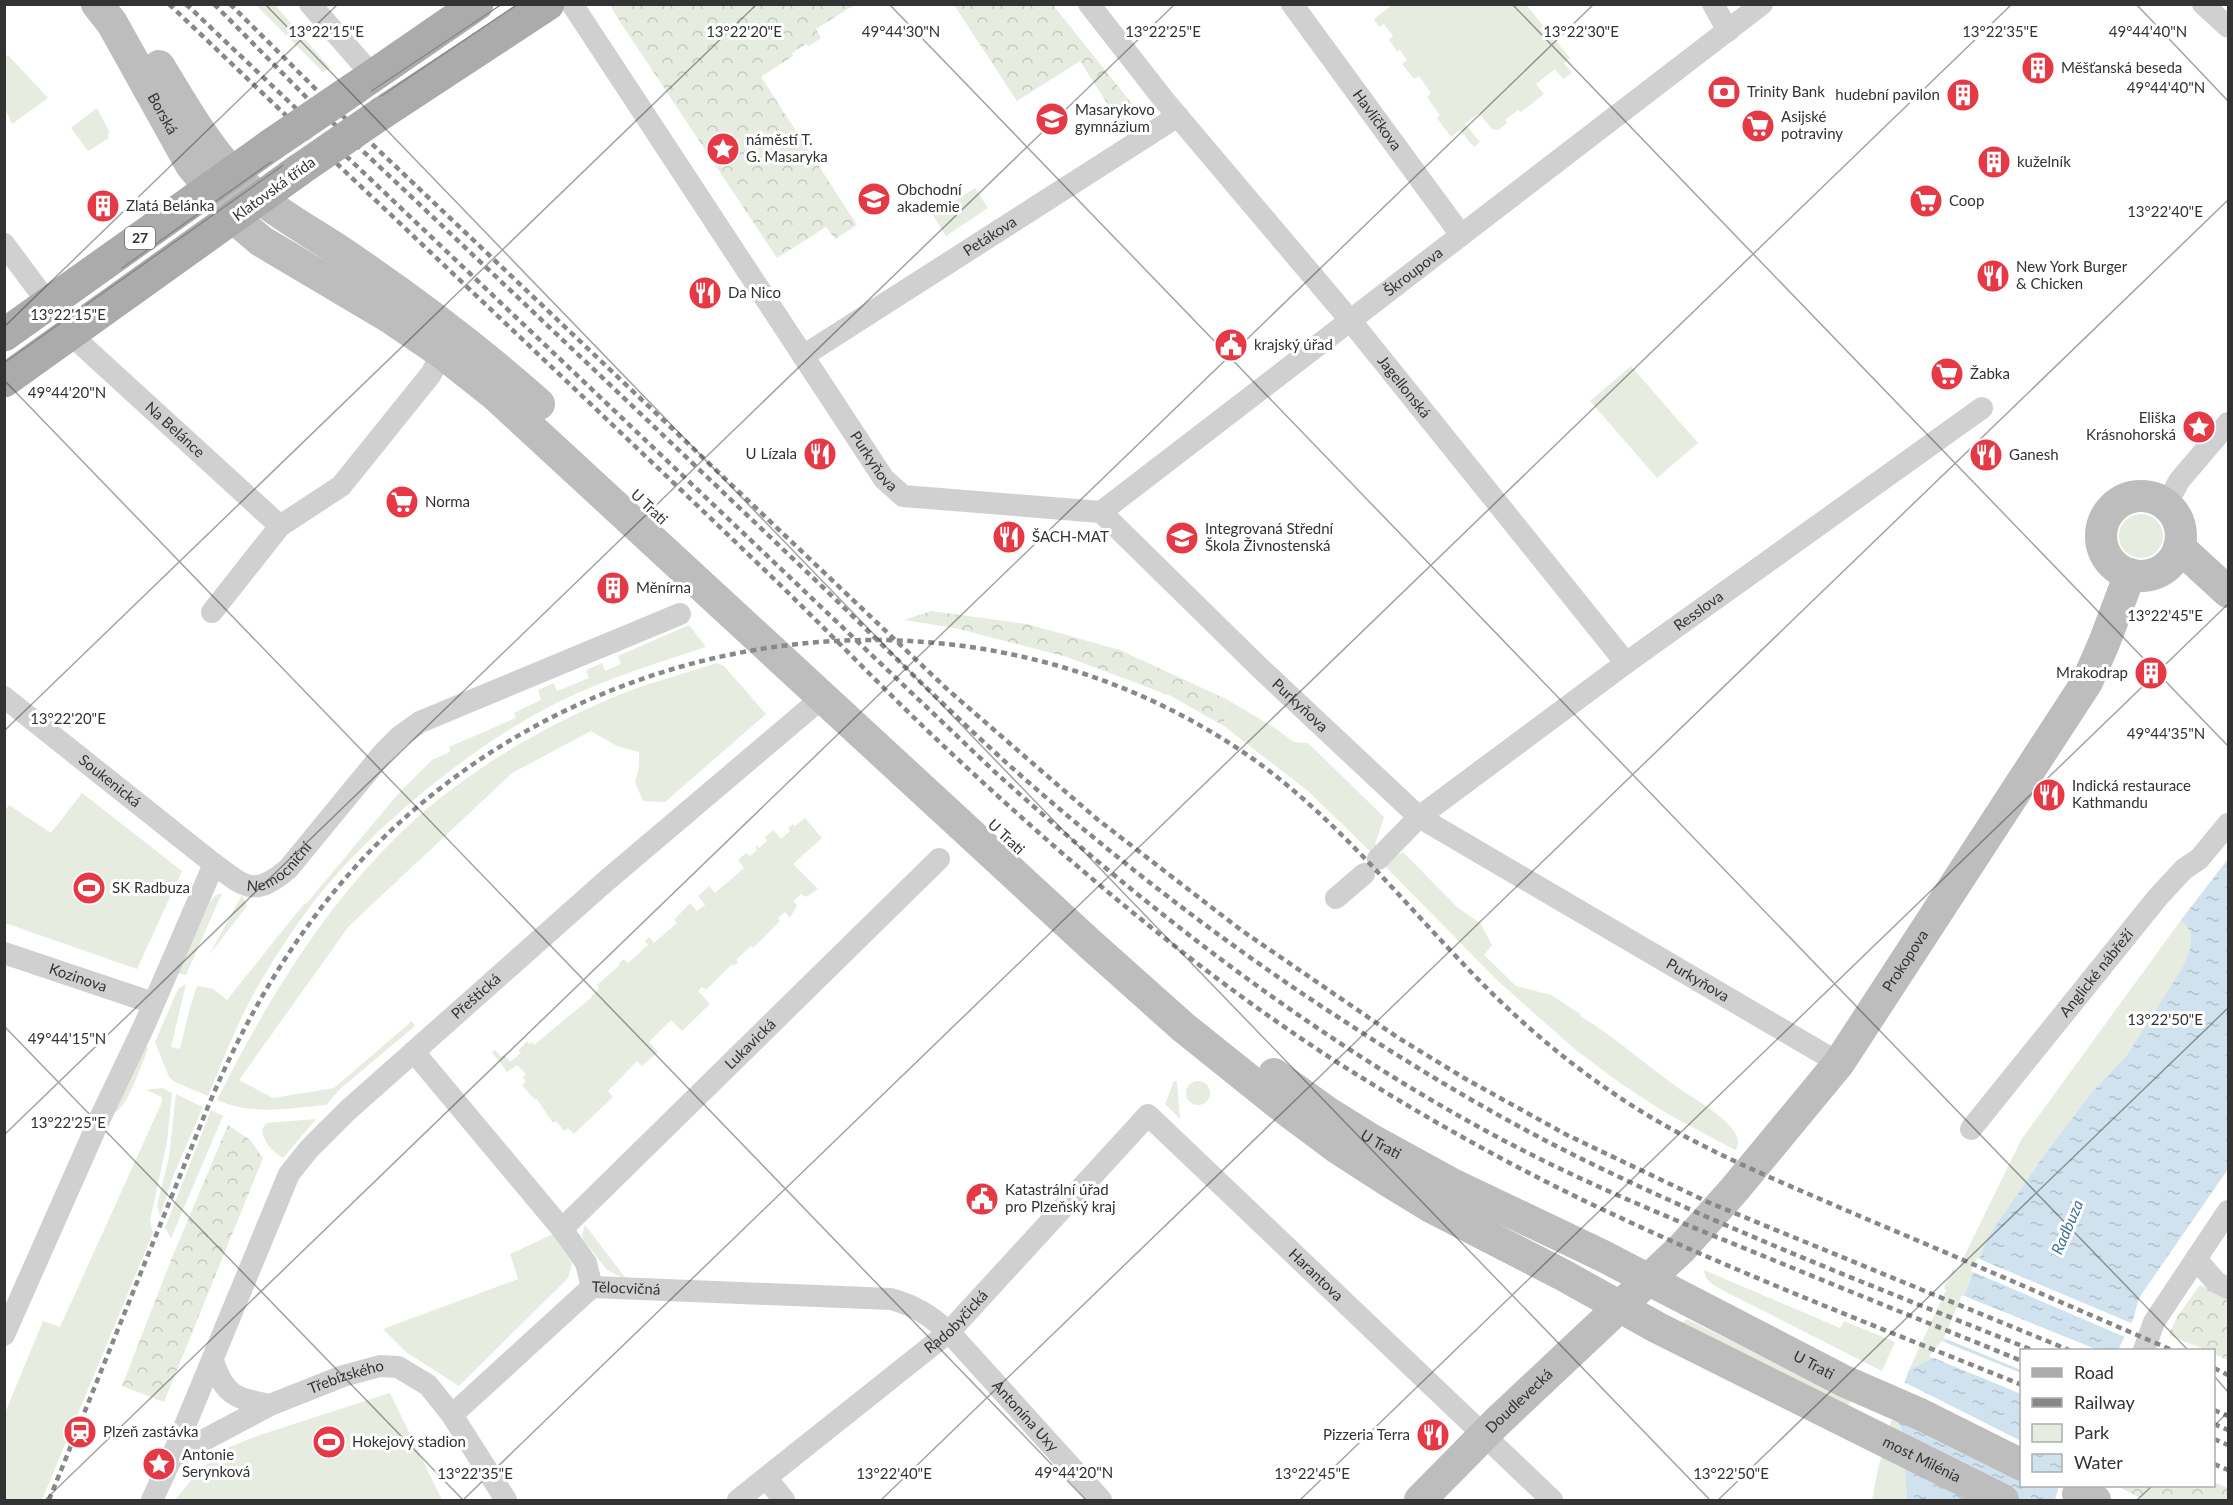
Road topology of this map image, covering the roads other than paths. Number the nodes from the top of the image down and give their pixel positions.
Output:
1 (97, 4) edge
2 (120, 4) edge
3 (310, 4) edge
4 (477, 4) edge
5 (548, 4) edge
6 (572, 4) edge
7 (1089, 4) edge
8 (1292, 4) edge
9 (1713, 4) edge
10 (1762, 4) edge
11 (2203, 4) edge
12 (2229, 27) edge
13 (1728, 31) junction
14 (364, 82) junction
15 (1178, 116) junction
16 (220, 181) junction
17 (260, 199) junction
18 (234, 218) junction
19 (1461, 235) junction
20 (8, 249) edge
21 (48, 303) junction
22 (1350, 320) junction
23 (70, 334) junction
24 (4, 335) edge
25 (442, 353) junction
26 (803, 356) junction
27 (4, 381) edge
28 (1982, 408) dead end
29 (2229, 423) edge
30 (2166, 505) junction
31 (1101, 512) junction
32 (280, 525) junction
33 (2179, 547) junction
34 (2130, 574) junction
35 (2229, 592) edge
36 (212, 612) dead end
37 (680, 614) dead end
38 (1626, 663) junction
39 (4, 697) edge
40 (823, 697) junction
41 (1419, 818) junction
42 (2229, 824) edge
43 (939, 859) dead end
44 (214, 864) junction
45 (1336, 898) dead end
46 (4, 953) edge
47 (153, 1003) junction
48 (414, 1052) junction
49 (1839, 1063) junction
50 (1148, 1115) joint
51 (1971, 1129) dead end
52 (2229, 1211) edge
53 (562, 1229) junction
54 (2196, 1259) junction
55 (1648, 1280) junction
56 (592, 1287) junction
57 (2229, 1288) edge
58 (1620, 1306) junction
59 (949, 1332) junction
60 (4, 1335) edge
61 (2144, 1349) edge
62 (213, 1360) junction
63 (270, 1405) junction
64 (452, 1415) junction
65 (1841, 1419) joint
66 (1483, 1436) junction
67 (172, 1457) junction
68 (2020, 1464) edge
69 (767, 1479) junction
70 (152, 1500) edge
71 (506, 1500) edge
72 (738, 1500) edge
73 (784, 1500) edge
74 (1101, 1500) edge
75 (1420, 1500) edge
76 (1552, 1500) edge
77 (2003, 1500) edge

1 - 16 main road, Borská
2 - 16 main road, Borská
3 - 14 street
4 - 14 main road, 27
5 - 17 main road, Klatovská třída / 27, bridge
6 - 26 street
7 - 15 street
8 - 19 street, Havlíčkova
9 - 13 street
10 - 13 street, Škroupova
11 - 12 street
13 - 19 street, Škroupova
14 - 16 main road, 27, bridge
15 - 22 street, Jagellonská
15 - 26 street, Petákova
16 - 17 main road, U Trati
16 - 18 main road, Borská
16 - 21 main road, 27
17 - 18 main road, Klatovská třída / 27
17 - 55 main road, U Trati
18 - 23 main road, Klatovská třída / 27
18 - 25 main road, U Trati
19 - 22 street, Škroupova
20 - 21 street
21 - 24 main road, 27
22 - 31 street, Škroupova
22 - 38 street, Jagellonská
23 - 27 main road, Klatovská třída / 27
23 - 32 street, Na Belánce
25 - 32 street
25 - 40 main road, U Trati
26 - 31 street, Purkyňova
28 - 38 street, Resslova
29 - 30 street
30 - 33 main road
30 - 34 main road
31 - 41 street, Purkyňova
32 - 36 street
33 - 34 main road
33 - 35 main road
34 - 49 main road, Prokopova
37 - 44 street, Nemocniční
38 - 41 street, Resslova
39 - 44 street, Soukenická
40 - 48 street, Přeštická
40 - 58 main road, U Trati
41 - 45 street, Resslova
41 - 49 street, Purkyňova
42 - 51 street, Anglické nábřeží
43 - 53 street, Lukavická
44 - 47 street
46 - 47 street, Kozinova
47 - 60 street
48 - 53 street, Tělocvičná
48 - 62 street, Přeštická
49 - 55 main road, Prokopova
50 - 59 street, Radobyčická
50 - 66 street, Harantova
52 - 54 street
53 - 56 street, Tělocvičná
54 - 57 street
54 - 61 street
55 - 58 main road, Prokopova
55 - 68 main road, U Trati
56 - 59 street, Tělocvičná
56 - 64 street
58 - 65 main road, U Trati
58 - 66 main road, Doudlevecká
59 - 69 street, Radobyčická
59 - 74 street, Antonína Uxy
62 - 63 street
62 - 67 street, Přeštická
63 - 64 street, Třebízského
63 - 67 street, Třebízského
64 - 71 street, Třebízského
65 - 77 main road, most Milénia
66 - 75 main road, Doudlevecká
66 - 76 street, Harantova
67 - 70 street, Přeštická
69 - 72 street, Radobyčická
69 - 73 street

